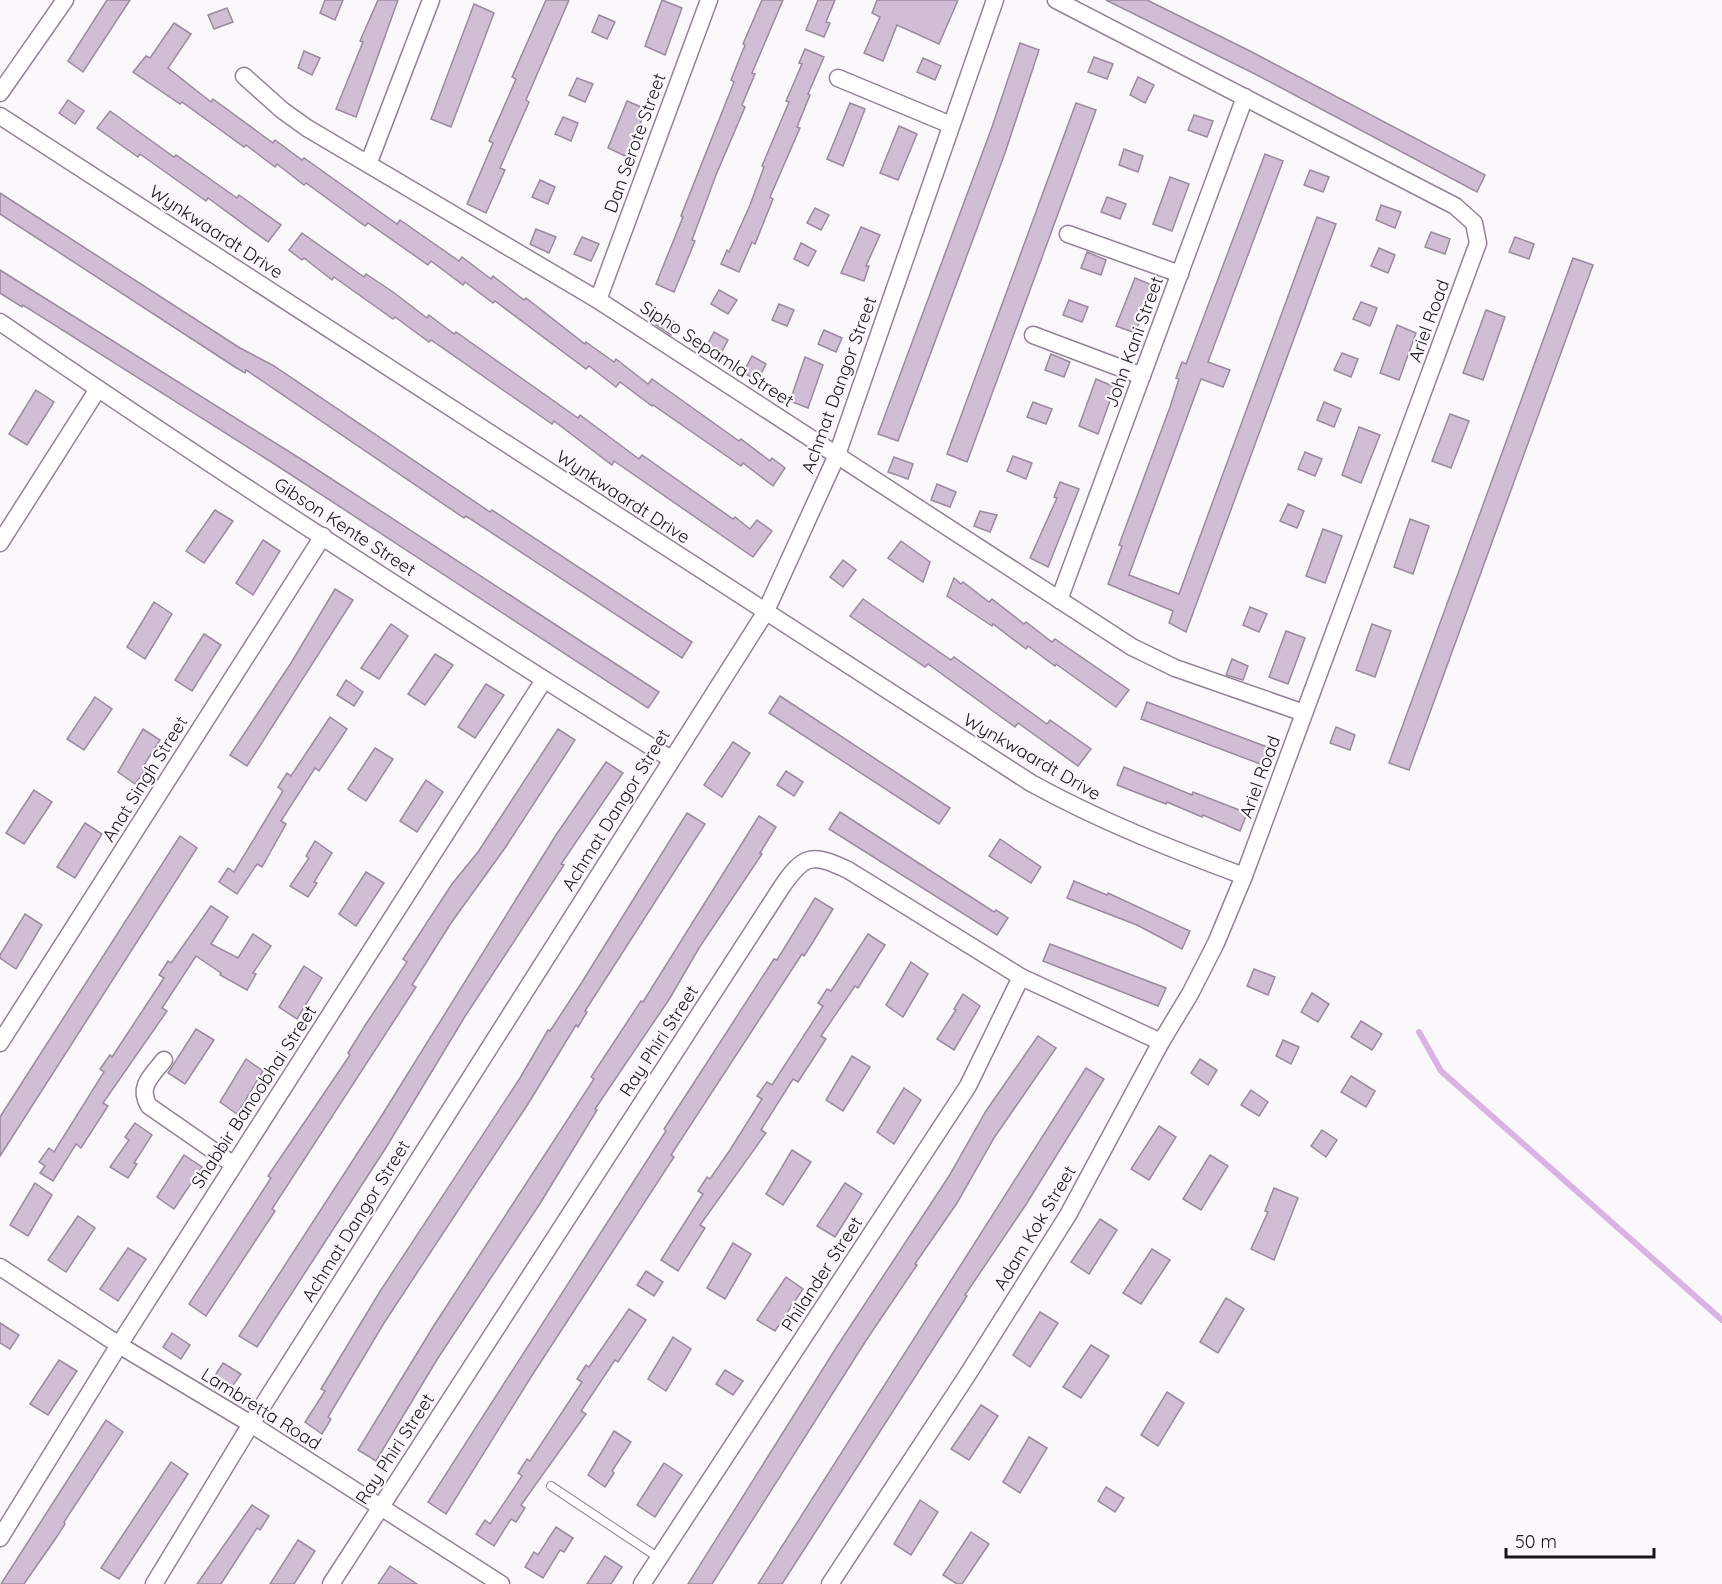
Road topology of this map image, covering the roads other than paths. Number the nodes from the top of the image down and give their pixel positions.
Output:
1 (65, 0) edge
2 (431, 0) edge
3 (709, 0) edge
4 (995, 0) edge
5 (1056, 0) edge
6 (244, 76) dead end
7 (838, 78) dead end
8 (0, 93) edge
9 (1245, 97) junction
10 (0, 116) edge
11 (951, 125) junction
12 (369, 162) junction
13 (1068, 234) dead end
14 (1180, 274) junction
15 (598, 300) junction
16 (0, 322) edge
17 (1033, 335) dead end
18 (1142, 376) junction
19 (98, 389) junction
20 (837, 455) junction
21 (323, 536) junction
22 (0, 543) edge
23 (1059, 600) junction
24 (765, 613) junction
25 (544, 680) junction
26 (1304, 713) junction
27 (672, 759) junction
28 (1244, 876) junction
29 (1021, 977) junction
30 (1161, 1042) junction
31 (0, 1043) edge
32 (164, 1060) dead end
33 (234, 1165) junction
34 (0, 1267) edge
35 (119, 1345) junction
36 (251, 1424) junction
37 (551, 1486) dead end
38 (380, 1508) junction
39 (0, 1538) edge
40 (659, 1558) junction
41 (154, 1584) edge
42 (331, 1584) edge
43 (501, 1584) edge
44 (642, 1584) edge
45 (830, 1584) edge

1 - 8 street
2 - 12 street
3 - 15 street, Dan Serote Street
4 - 11 street, Achmat Dangor Street
5 - 9 street, Ariel Road
6 - 12 street, Sipho Sepamla Street
7 - 11 street
9 - 14 street, John Kani Street
9 - 26 street, Ariel Road
10 - 24 street, Wynkwaardt Drive
11 - 20 street, Achmat Dangor Street
12 - 15 street, Sipho Sepamla Street
13 - 14 street
14 - 18 street, John Kani Street
15 - 20 street, Sipho Sepamla Street
16 - 19 street, Gibson Kente Street
17 - 18 street
18 - 23 street, John Kani Street
19 - 21 street, Gibson Kente Street
19 - 22 street
20 - 23 street, Sipho Sepamla Street
20 - 24 street, Achmat Dangor Street
21 - 25 street, Gibson Kente Street
21 - 31 street, Anat Singh Street
23 - 26 street, Sipho Sepamla Street
24 - 27 street, Achmat Dangor Street
24 - 28 street, Wynkwaardt Drive
25 - 27 street, Gibson Kente Street
25 - 33 street, Shabbir Banoobhai Street
26 - 28 street, Ariel Road
27 - 36 street, Achmat Dangor Street
28 - 30 street, Adam Kok Street
29 - 30 street, Ray Phiri Street
29 - 38 street, Ray Phiri Street
29 - 40 street, Philander Street
30 - 45 street, Adam Kok Street
32 - 33 street
33 - 35 street, Shabbir Banoobhai Street
34 - 35 street, Lambretta Road
35 - 36 street, Lambretta Road
35 - 39 street, Shabbir Banoobhai Street
36 - 38 street, Lambretta Road
36 - 41 street, Achmat Dangor Street
37 - 40 lane
38 - 42 street, Ray Phiri Street
38 - 43 street, Lambretta Road
40 - 44 street, Philander Street

